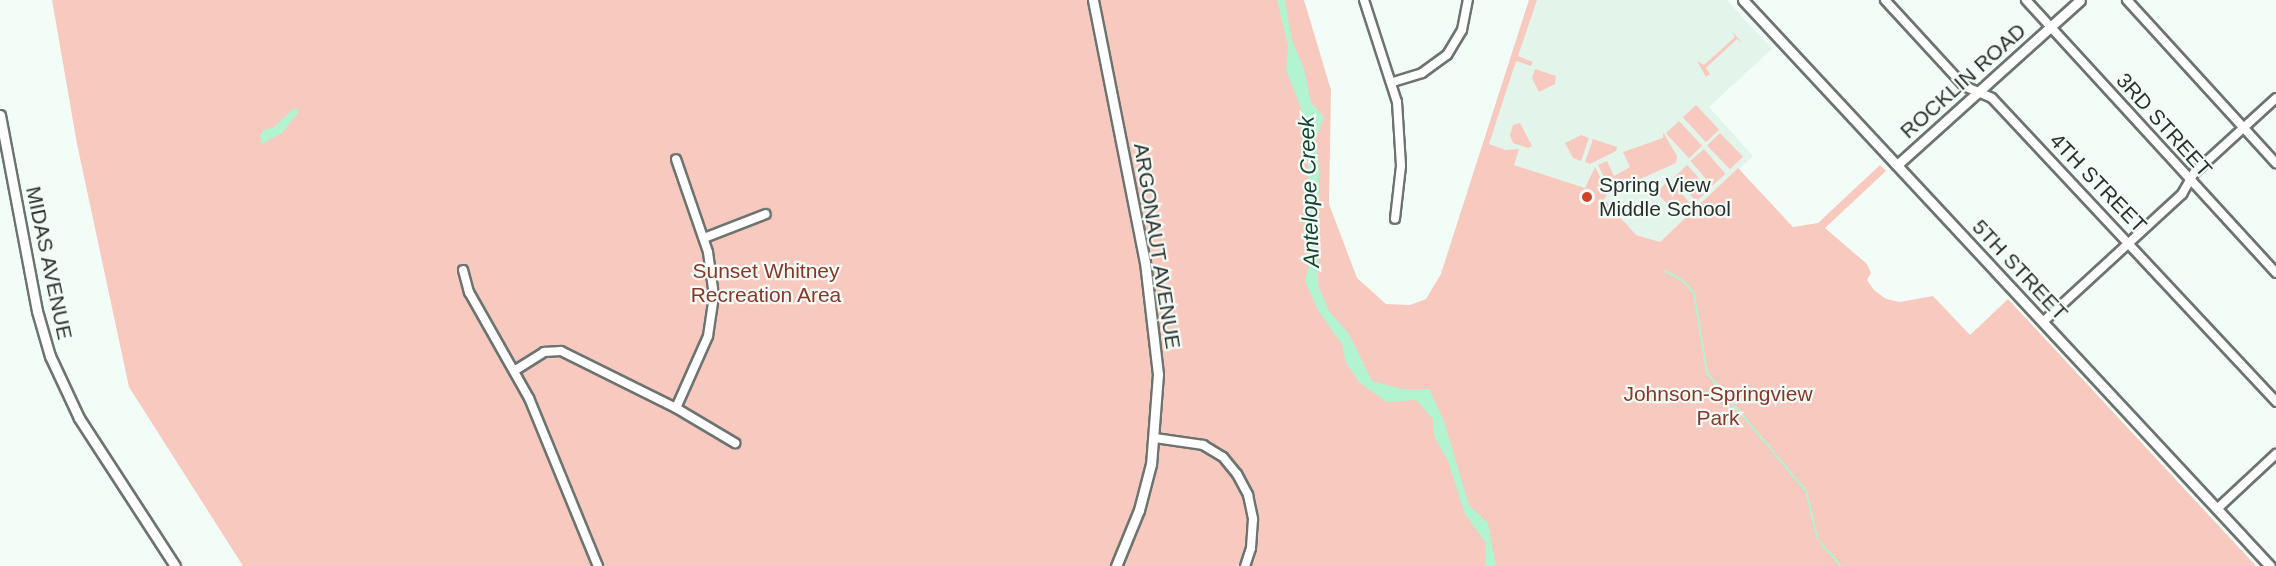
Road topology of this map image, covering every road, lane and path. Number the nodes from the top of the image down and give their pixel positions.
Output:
1 (1093, 0) edge
2 (1364, 0) edge
3 (1468, 0) edge
4 (1885, 0) edge
5 (2026, 0) edge
6 (2079, 0) edge
7 (2127, 0) edge
8 (1745, 1) edge
9 (2050, 27) junction
10 (1393, 82) junction
11 (1979, 91) junction
12 (2276, 98) edge
13 (0, 115) edge
14 (2244, 128) junction
15 (676, 159) dead end
16 (2276, 163) edge
17 (1897, 165) junction
18 (2191, 181) junction
19 (766, 214) dead end
20 (1395, 219) dead end
21 (704, 238) junction
22 (2129, 243) junction
23 (463, 270) dead end
24 (2276, 273) edge
25 (2044, 321) junction
26 (514, 371) junction
27 (2276, 402) edge
28 (675, 408) junction
29 (1155, 438) junction
30 (735, 443) dead end
31 (2276, 454) edge
32 (2217, 509) junction
33 (175, 566) edge
34 (598, 566) edge
35 (1116, 566) edge
36 (1245, 566) edge
37 (2270, 566) edge

1 - 29 street, ARGONAUT AVENUE
2 - 10 street
3 - 10 street
4 - 11 street, 4TH STREET
5 - 9 street, 3RD STREET
6 - 9 street, ROCKLIN ROAD
7 - 14 street
8 - 17 street, 5TH STREET
9 - 11 street, ROCKLIN ROAD
9 - 18 street, 3RD STREET
10 - 20 street
11 - 17 street, ROCKLIN ROAD
11 - 22 street, 4TH STREET
12 - 14 street
13 - 33 street, MIDAS AVENUE
14 - 16 street
14 - 18 street
15 - 21 street
17 - 25 street, 5TH STREET
18 - 22 street
18 - 24 street, 3RD STREET
19 - 21 street
21 - 28 street
22 - 25 street
22 - 27 street, 4TH STREET
23 - 26 street
25 - 32 street, 5TH STREET
26 - 28 street
26 - 34 street
28 - 30 street
29 - 35 street, ARGONAUT AVENUE
29 - 36 street
31 - 32 street
32 - 37 street, 5TH STREET

